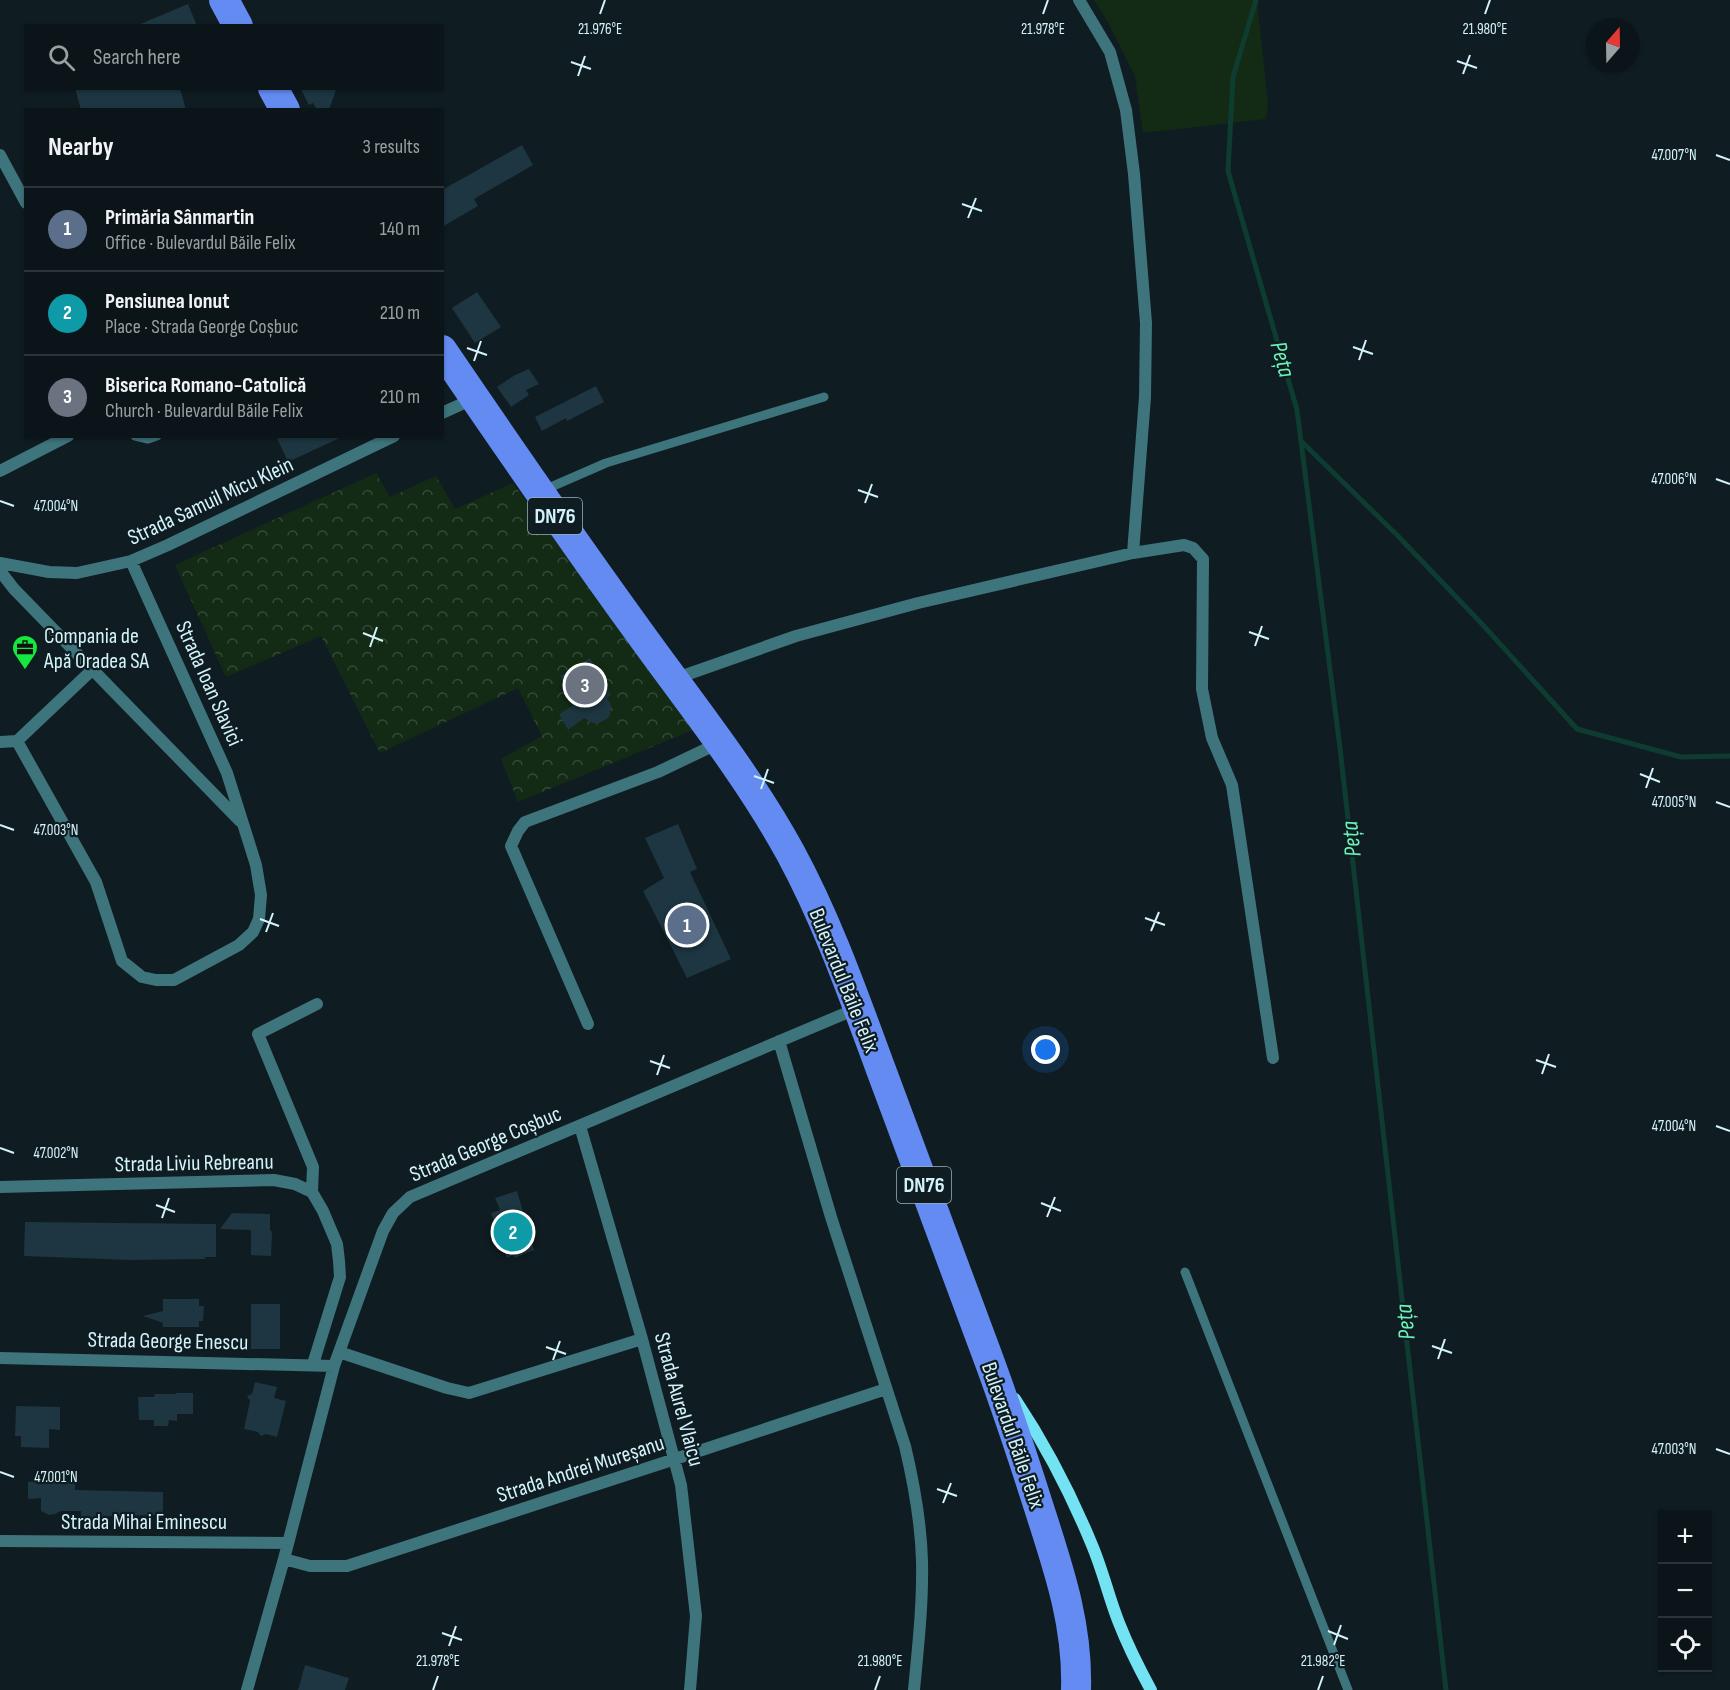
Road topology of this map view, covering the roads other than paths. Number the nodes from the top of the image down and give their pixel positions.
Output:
1 (224, 0) edge
2 (1079, 0) edge
3 (237, 24) edge
4 (274, 90) edge
5 (284, 108) edge
6 (0, 155) edge
7 (21, 182) edge
8 (444, 353) edge
9 (824, 397) dead end
10 (476, 398) junction
11 (444, 412) edge
12 (64, 438) edge
13 (390, 438) edge
14 (0, 471) edge
15 (539, 492) junction
16 (1133, 553) junction
17 (131, 561) junction
18 (0, 563) edge
19 (0, 571) edge
20 (92, 670) junction
21 (673, 680) junction
22 (17, 741) junction
23 (0, 742) edge
24 (721, 742) junction
25 (243, 825) junction
26 (317, 1004) dead end
27 (858, 1008) junction
28 (588, 1024) dead end
29 (779, 1041) junction
30 (1274, 1058) dead end
31 (580, 1126) junction
32 (0, 1187) edge
33 (312, 1192) junction
34 (1185, 1272) dead end
35 (642, 1339) junction
36 (339, 1352) junction
37 (0, 1358) edge
38 (990, 1361) junction
39 (313, 1364) junction
40 (334, 1366) junction
41 (886, 1389) junction
42 (675, 1460) junction
43 (0, 1541) edge
44 (288, 1543) junction
45 (284, 1559) junction
46 (247, 1690) edge
47 (690, 1690) edge
48 (914, 1690) edge
49 (1076, 1690) edge
50 (1151, 1690) edge
51 (1348, 1690) edge

1 - 3 main road
2 - 16 street
4 - 5 main road
6 - 7 street
8 - 10 main road, Bulevardul Băile Felix / DN76
9 - 15 lane
10 - 11 street
10 - 15 main road, Bulevardul Băile Felix / DN76
12 - 14 street
13 - 17 street, Strada Samuil Micu Klein
15 - 21 main road, Bulevardul Băile Felix / DN76
16 - 21 street
16 - 30 street
17 - 18 street, Strada Samuil Micu Klein
17 - 25 street, Strada Ioan Slavici
19 - 20 street, Strada Ioan Slavici
20 - 22 street
20 - 25 street, Strada Ioan Slavici
21 - 24 main road, Bulevardul Băile Felix / DN76
22 - 23 street
22 - 25 street, Strada Ioan Slavici
24 - 27 main road, Bulevardul Băile Felix / DN76
24 - 28 street
26 - 33 street
27 - 29 street, Strada George Coșbuc
27 - 38 main road, Bulevardul Băile Felix / DN76
29 - 31 street, Strada George Coșbuc
29 - 41 street
31 - 35 street, Strada Aurel Vlaicu
31 - 36 street, Strada George Coșbuc
32 - 33 street, Strada Liviu Rebreanu
33 - 39 street
34 - 51 lane
35 - 36 street
35 - 42 street, Strada Aurel Vlaicu
36 - 40 street, Strada George Coșbuc
37 - 39 street, Strada George Enescu
38 - 49 main road, Bulevardul Băile Felix / DN76
38 - 50 main road
39 - 40 street, Strada George Enescu
40 - 44 street, Strada George Coșbuc
41 - 42 street, Strada Andrei Mureșanu
41 - 48 street
42 - 45 street, Strada Andrei Mureșanu
42 - 47 street, Strada Aurel Vlaicu
43 - 44 street, Strada Mihai Eminescu
44 - 45 street, Strada George Coșbuc
45 - 46 street, Strada George Coșbuc

